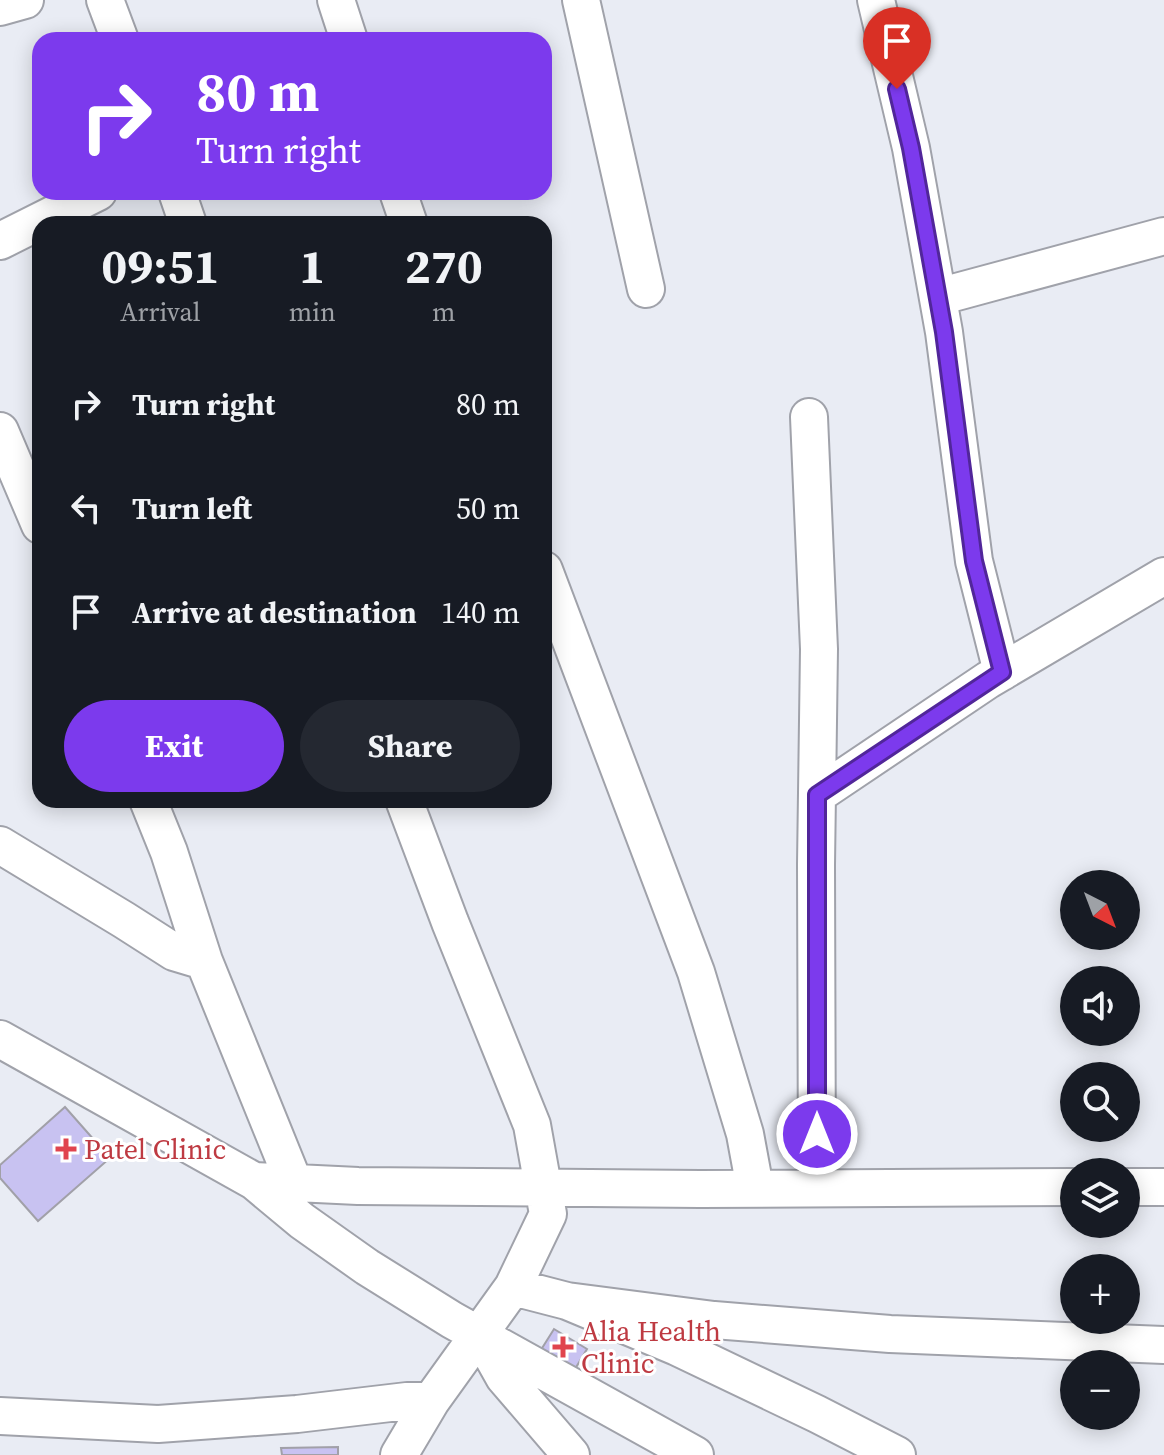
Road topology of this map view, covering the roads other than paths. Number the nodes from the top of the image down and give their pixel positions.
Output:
1 (25, 0) edge
2 (105, 0) edge
3 (336, 0) edge
4 (581, 0) edge
5 (876, 0) edge
6 (0, 7) edge
7 (117, 32) edge
8 (346, 32) edge
9 (82, 200) edge
10 (50, 216) edge
11 (32, 225) edge
12 (1164, 236) edge
13 (0, 241) edge
14 (646, 289) dead end
15 (938, 297) junction
16 (809, 417) dead end
17 (0, 431) edge
18 (22, 492) edge
19 (32, 510) edge
20 (1164, 576) edge
21 (552, 591) edge
22 (1002, 672) junction
23 (817, 795) junction
24 (151, 808) edge
25 (407, 808) edge
26 (0, 845) edge
27 (204, 961) junction
28 (0, 1039) edge
29 (254, 1181) junction
30 (294, 1183) junction
31 (544, 1187) junction
32 (817, 1187) junction
33 (1060, 1187) edge
34 (1140, 1187) edge
35 (1164, 1187) edge
36 (755, 1188) junction
37 (513, 1287) junction
38 (567, 1301) junction
39 (480, 1335) junction
40 (1164, 1345) edge
41 (431, 1401) junction
42 (0, 1416) edge
43 (399, 1455) edge
44 (571, 1455) edge
45 (695, 1455) edge
46 (897, 1455) edge

1 - 6 street
2 - 7 street
3 - 8 street
4 - 14 street
5 - 15 street
9 - 10 street
11 - 13 street
12 - 15 street
15 - 22 street
16 - 23 street
17 - 18 street
18 - 19 street
20 - 22 street
21 - 36 street
22 - 23 street
23 - 32 street
24 - 27 street
25 - 31 street
26 - 27 street
27 - 30 street
28 - 29 street
29 - 30 street
29 - 39 street
30 - 31 street
31 - 36 street
31 - 37 street
32 - 33 street
32 - 36 street
34 - 35 street
37 - 38 street
37 - 39 street
38 - 40 street
38 - 46 street
39 - 41 street
39 - 44 street
39 - 45 street
41 - 42 street
41 - 43 street

